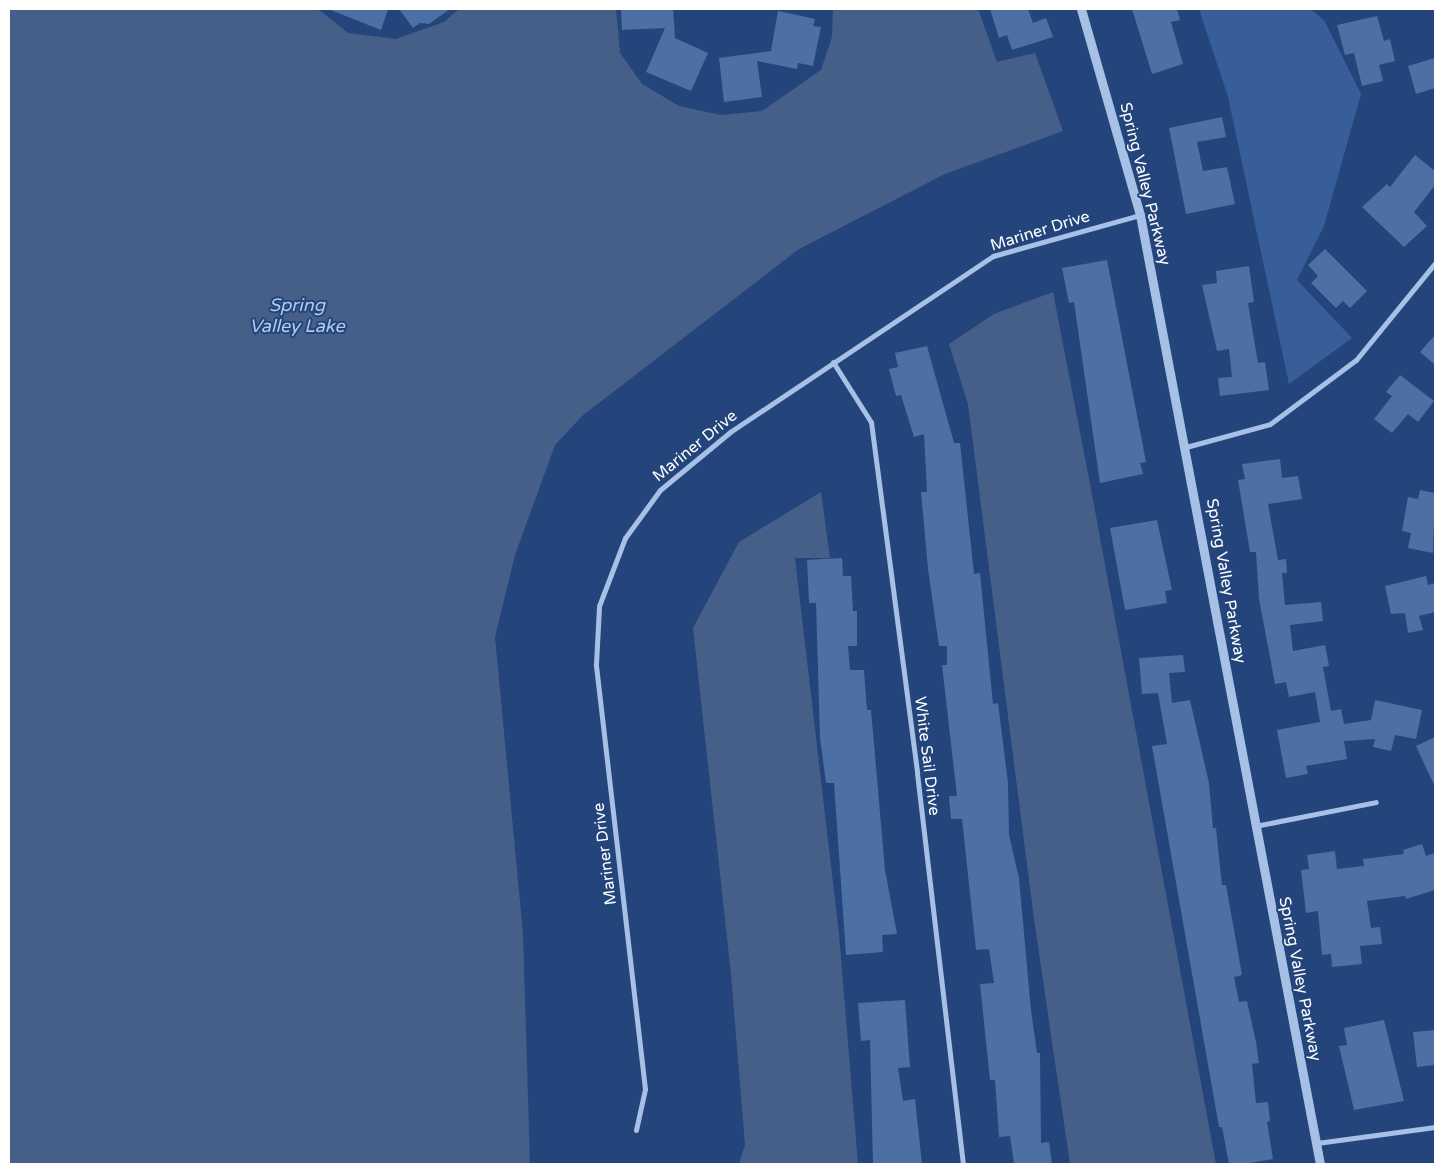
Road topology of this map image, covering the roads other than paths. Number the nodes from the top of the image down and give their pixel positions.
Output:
1 (1081, 9) edge
2 (1140, 215) junction
3 (1435, 263) edge
4 (833, 362) junction
5 (1186, 446) junction
6 (1376, 802) dead end
7 (1256, 826) junction
8 (1435, 1127) edge
9 (636, 1130) dead end
10 (1317, 1144) junction
11 (963, 1164) edge
12 (1320, 1164) edge

1 - 2 street, Spring Valley Parkway
2 - 4 street, Mariner Drive
2 - 5 street, Spring Valley Parkway
3 - 5 street
4 - 9 street, Mariner Drive
4 - 11 street, White Sail Drive
5 - 7 street, Spring Valley Parkway
6 - 7 street
7 - 10 street, Spring Valley Parkway
8 - 10 street
10 - 12 street, Spring Valley Parkway

